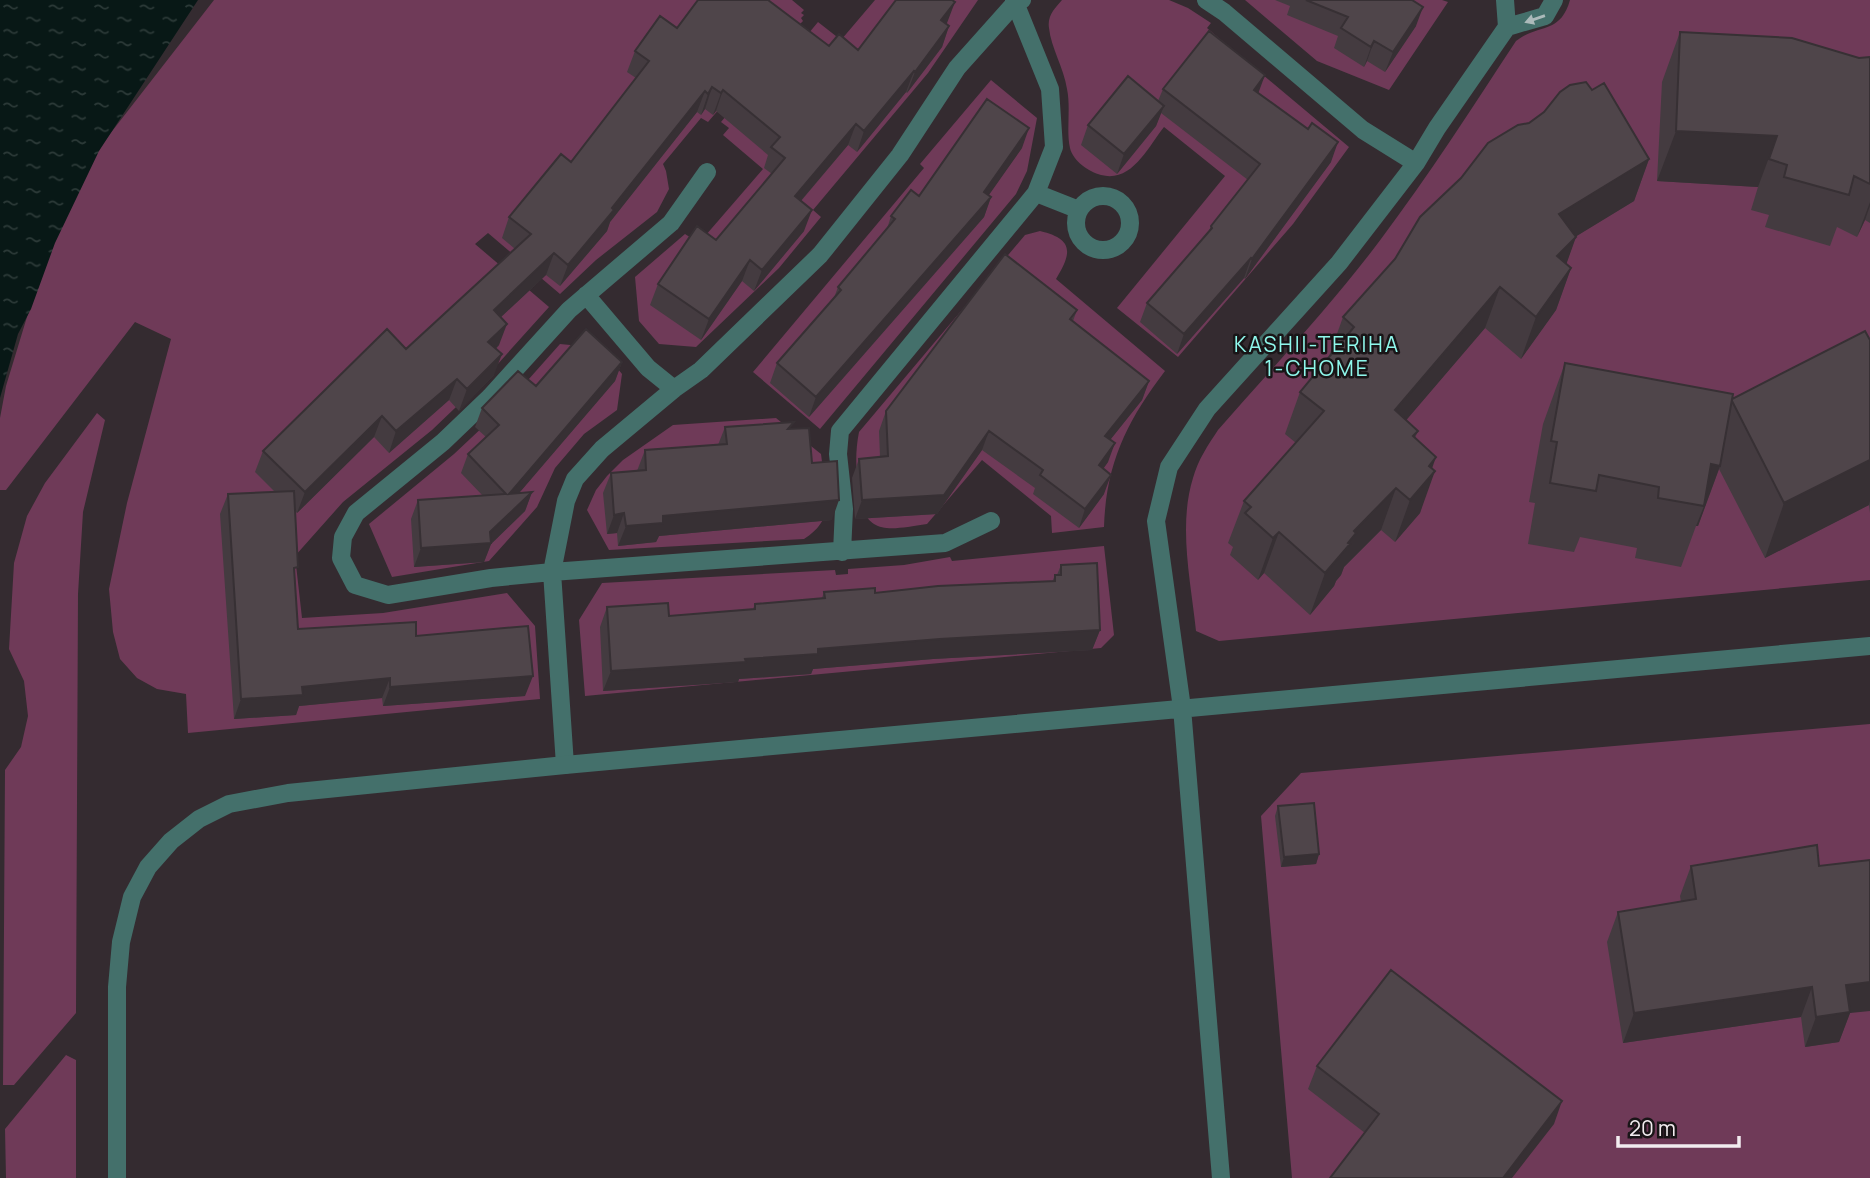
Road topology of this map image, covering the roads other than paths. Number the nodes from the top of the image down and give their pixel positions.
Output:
1 (1206, 0) edge
2 (1505, 0) edge
3 (1554, 0) edge
4 (1017, 1) edge
5 (1507, 27) junction
6 (1416, 163) junction
7 (707, 172) dead end
8 (1036, 193) junction
9 (1079, 210) dead end
10 (586, 295) junction
11 (674, 389) junction
12 (991, 521) dead end
13 (842, 552) junction
14 (552, 572) junction
15 (1870, 646) edge
16 (1182, 708) junction
17 (565, 765) junction
18 (117, 1178) edge
19 (1221, 1178) edge

1 - 6 street
2 - 5 street
3 -> 5 street
4 - 8 street
4 - 11 street
5 - 6 street
6 - 16 street
7 - 10 street
8 - 9 street
8 - 13 street
10 - 11 street
10 - 14 street
11 - 14 street
12 - 13 street
13 - 14 street
14 - 17 street
15 - 16 street
16 - 17 street
16 - 19 street
17 - 18 street

